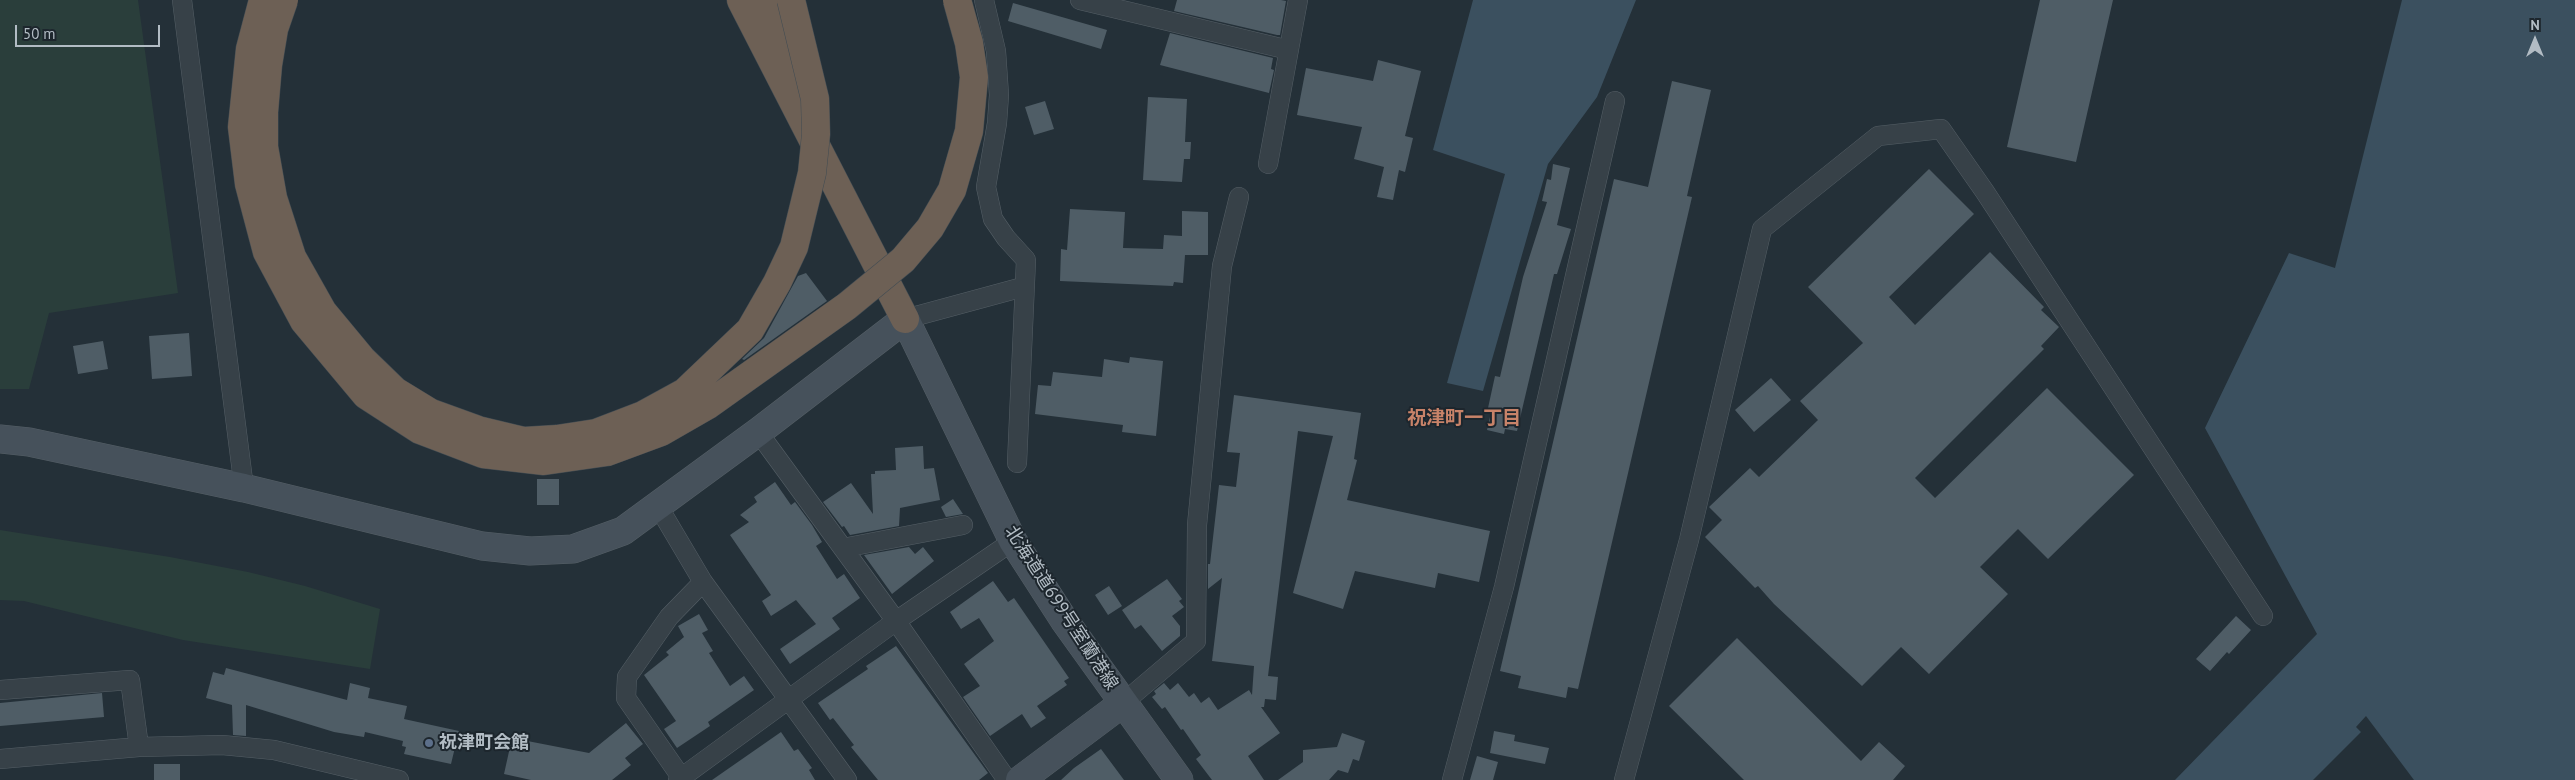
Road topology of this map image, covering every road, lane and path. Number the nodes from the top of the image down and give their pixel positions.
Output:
1 (182, 0) edge
2 (263, 0) edge
3 (284, 0) edge
4 (741, 0) edge
5 (764, 0) edge
6 (791, 0) edge
7 (957, 0) edge
8 (984, 0) edge
9 (1080, 0) edge
10 (1298, 0) edge
11 (1289, 50) junction
12 (1615, 101) dead end
13 (1268, 164) dead end
14 (1239, 197) dead end
15 (1023, 287) junction
16 (905, 319) junction
17 (758, 432) junction
18 (0, 439) edge
19 (1017, 463) dead end
20 (244, 488) junction
21 (658, 506) junction
22 (963, 525) dead end
23 (1013, 541) junction
24 (843, 548) junction
25 (703, 582) junction
26 (2264, 616) dead end
27 (896, 621) junction
28 (0, 690) edge
29 (789, 700) junction
30 (1123, 703) junction
31 (139, 747) junction
32 (0, 759) edge
33 (681, 779) edge
34 (399, 780) edge
35 (847, 780) edge
36 (1006, 780) edge
37 (1020, 780) edge
38 (1179, 780) edge
39 (1452, 780) edge
40 (1624, 780) edge

1 - 20 street
2 - 7 highway, bridge
3 - 6 highway, bridge
4 - 16 highway
5 - 16 highway
8 - 15 street
9 - 11 street
10 - 11 street
11 - 13 street
12 - 39 street
14 - 30 street
15 - 16 street
15 - 19 street
16 - 17 street
16 - 23 street, 北海道道699号室蘭港線
17 - 21 street
17 - 24 street
18 - 20 street
20 - 21 street
21 - 25 street
22 - 24 street
23 - 27 street
23 - 30 street, 北海道道699号室蘭港線
24 - 27 street
25 - 29 street
25 - 33 street
26 - 40 street
27 - 29 street
27 - 36 street
28 - 31 street
29 - 33 street
29 - 35 street
30 - 37 street
30 - 38 street, 北海道道699号室蘭港線
31 - 32 street
31 - 34 street

